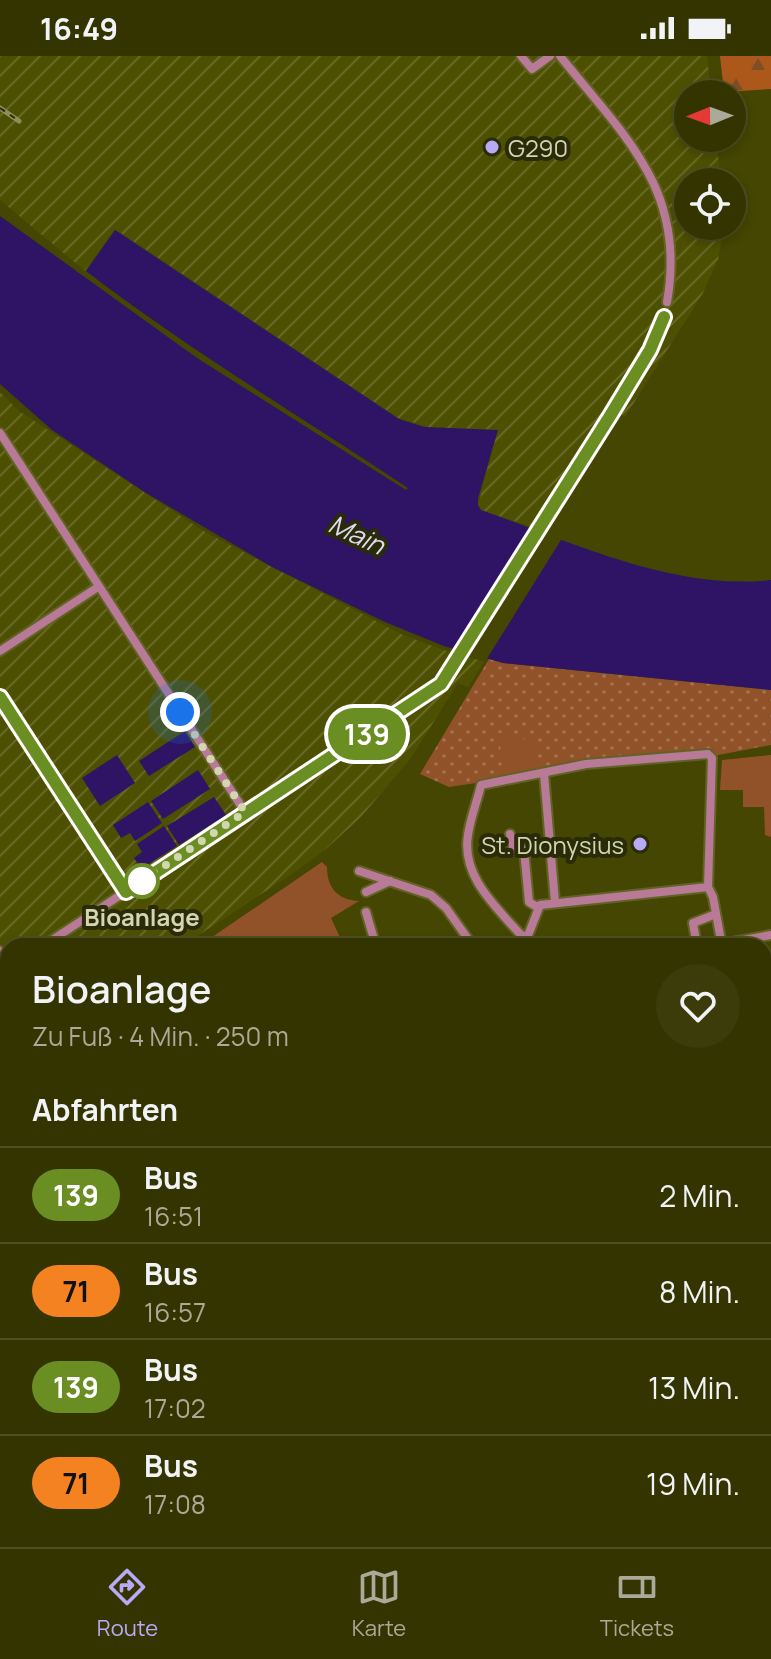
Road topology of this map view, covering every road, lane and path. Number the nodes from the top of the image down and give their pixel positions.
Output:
1 (521, 56) edge
2 (550, 56) edge
3 (560, 56) edge
4 (667, 302) dead end
5 (664, 317) dead end
6 (0, 433) edge
7 (98, 587) junction
8 (0, 651) edge
9 (0, 697) edge
10 (544, 774) junction
11 (245, 812) junction
12 (510, 834) dead end
13 (359, 871) dead end
14 (390, 881) junction
15 (708, 887) junction
16 (126, 892) junction
17 (366, 892) dead end
18 (555, 902) junction
19 (537, 907) junction
20 (366, 912) dead end
21 (716, 914) junction
22 (55, 938) edge
23 (374, 938) edge
24 (465, 938) edge
25 (524, 938) edge
26 (529, 938) edge
27 (696, 938) edge
28 (720, 938) edge

1 - 2 street
3 - 4 street
5 - 11 street
6 - 7 street
7 - 8 street
7 - 11 street
9 - 16 street
10 - 15 street
10 - 18 street
10 - 25 street
11 - 16 street
12 - 19 street
13 - 14 street
14 - 17 street
14 - 24 street
15 - 18 street
15 - 21 street
16 - 22 street
18 - 19 street
19 - 26 street
20 - 23 street
21 - 27 street
21 - 28 street

